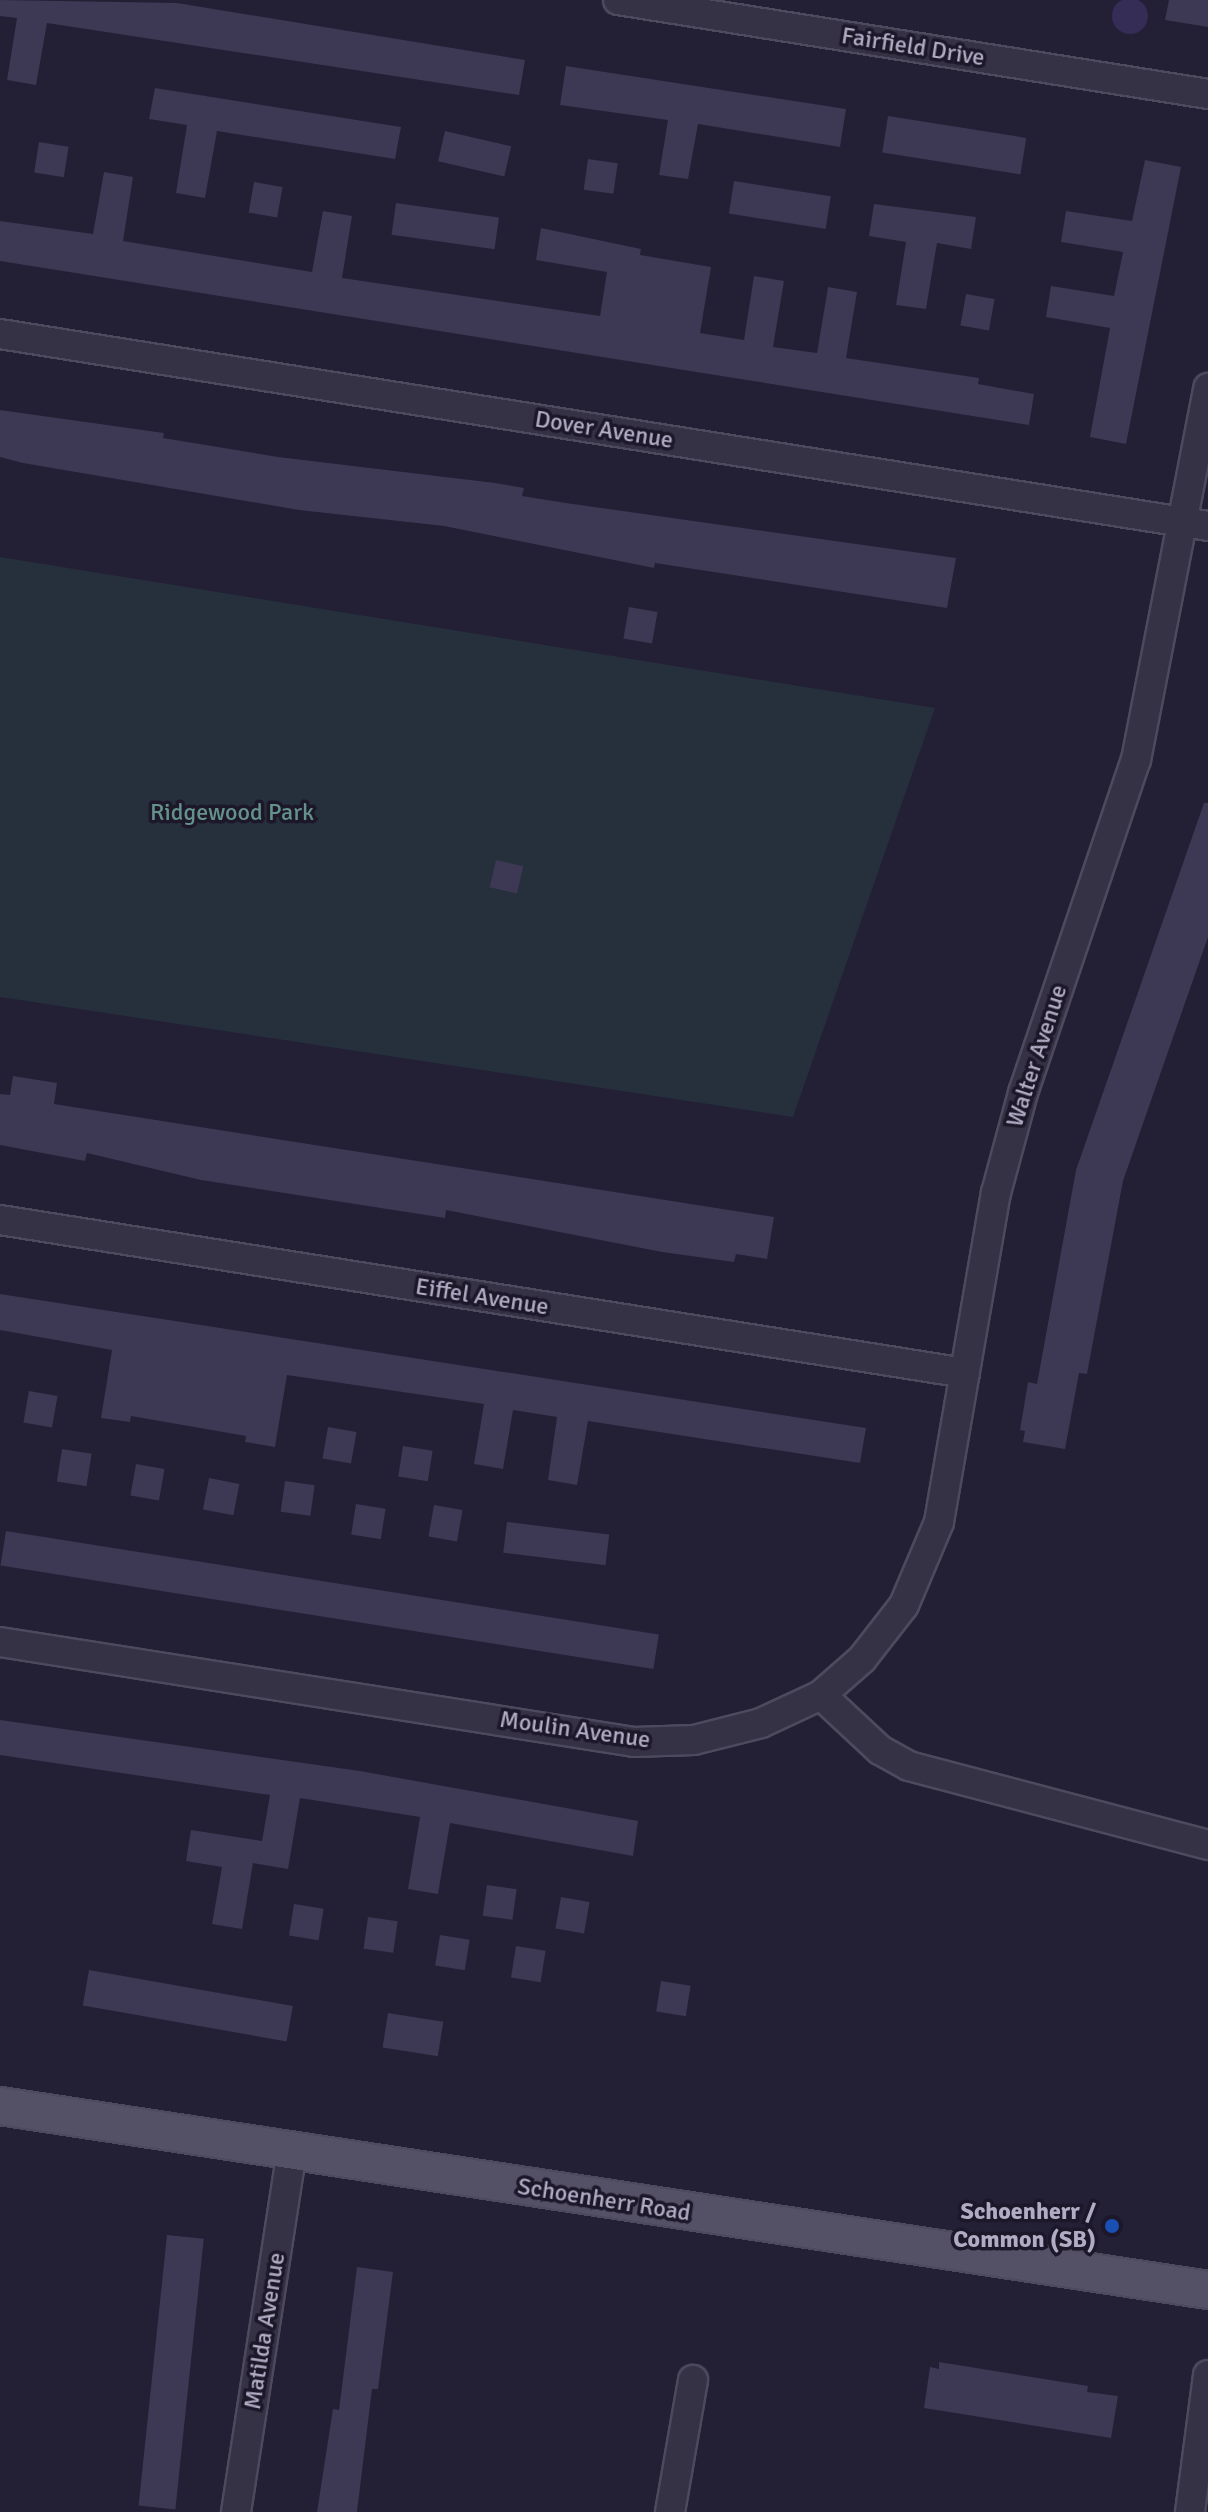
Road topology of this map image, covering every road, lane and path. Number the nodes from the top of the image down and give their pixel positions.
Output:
1 (618, 0) edge
2 (1208, 94) edge
3 (0, 334) edge
4 (1208, 388) edge
5 (1195, 524) edge
6 (0, 1220) edge
7 (965, 1373) junction
8 (0, 1642) edge
9 (821, 1695) junction
10 (1208, 1845) edge
11 (0, 2106) edge
12 (292, 2151) junction
13 (1208, 2290) edge
14 (1208, 2375) edge
15 (693, 2380) dead end
16 (236, 2512) edge
17 (670, 2512) edge
18 (1190, 2512) edge

1 - 2 street, Fairfield Drive
3 - 5 street, Dover Avenue
4 - 5 street, Walter Avenue
5 - 7 street, Walter Avenue
6 - 7 street, Eiffel Avenue
7 - 9 street, Walter Avenue
8 - 9 street, Moulin Avenue
9 - 10 street
11 - 12 main road, Schoenherr Road
12 - 13 main road, Schoenherr Road
12 - 16 street, Matilda Avenue
14 - 18 street
15 - 17 street

